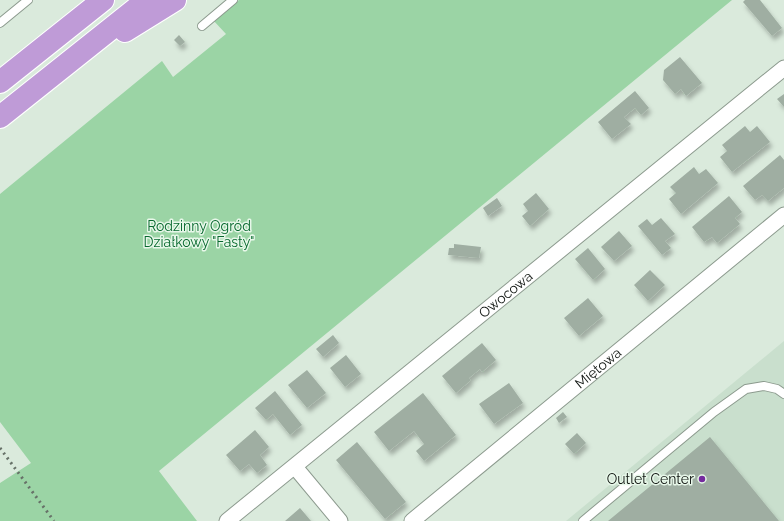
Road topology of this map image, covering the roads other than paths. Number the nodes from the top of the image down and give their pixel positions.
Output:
1 (28, 0) edge
2 (90, 0) edge
3 (103, 0) edge
4 (146, 0) edge
5 (175, 0) edge
6 (233, 0) edge
7 (0, 23) edge
8 (69, 26) junction
9 (202, 26) dead end
10 (90, 47) junction
11 (784, 68) edge
12 (0, 82) edge
13 (0, 117) edge
14 (784, 215) edge
15 (784, 394) edge
16 (295, 467) junction
17 (227, 521) edge
18 (340, 521) edge
19 (412, 521) edge
20 (583, 521) edge

1 - 7 lane
2 - 8 highway
3 - 8 highway
4 - 10 highway
5 - 10 highway
6 - 9 lane
8 - 12 highway
10 - 13 highway
11 - 16 street, Owocowa
14 - 19 street, Miętowa
15 - 20 lane
16 - 17 street, Owocowa
16 - 18 street

